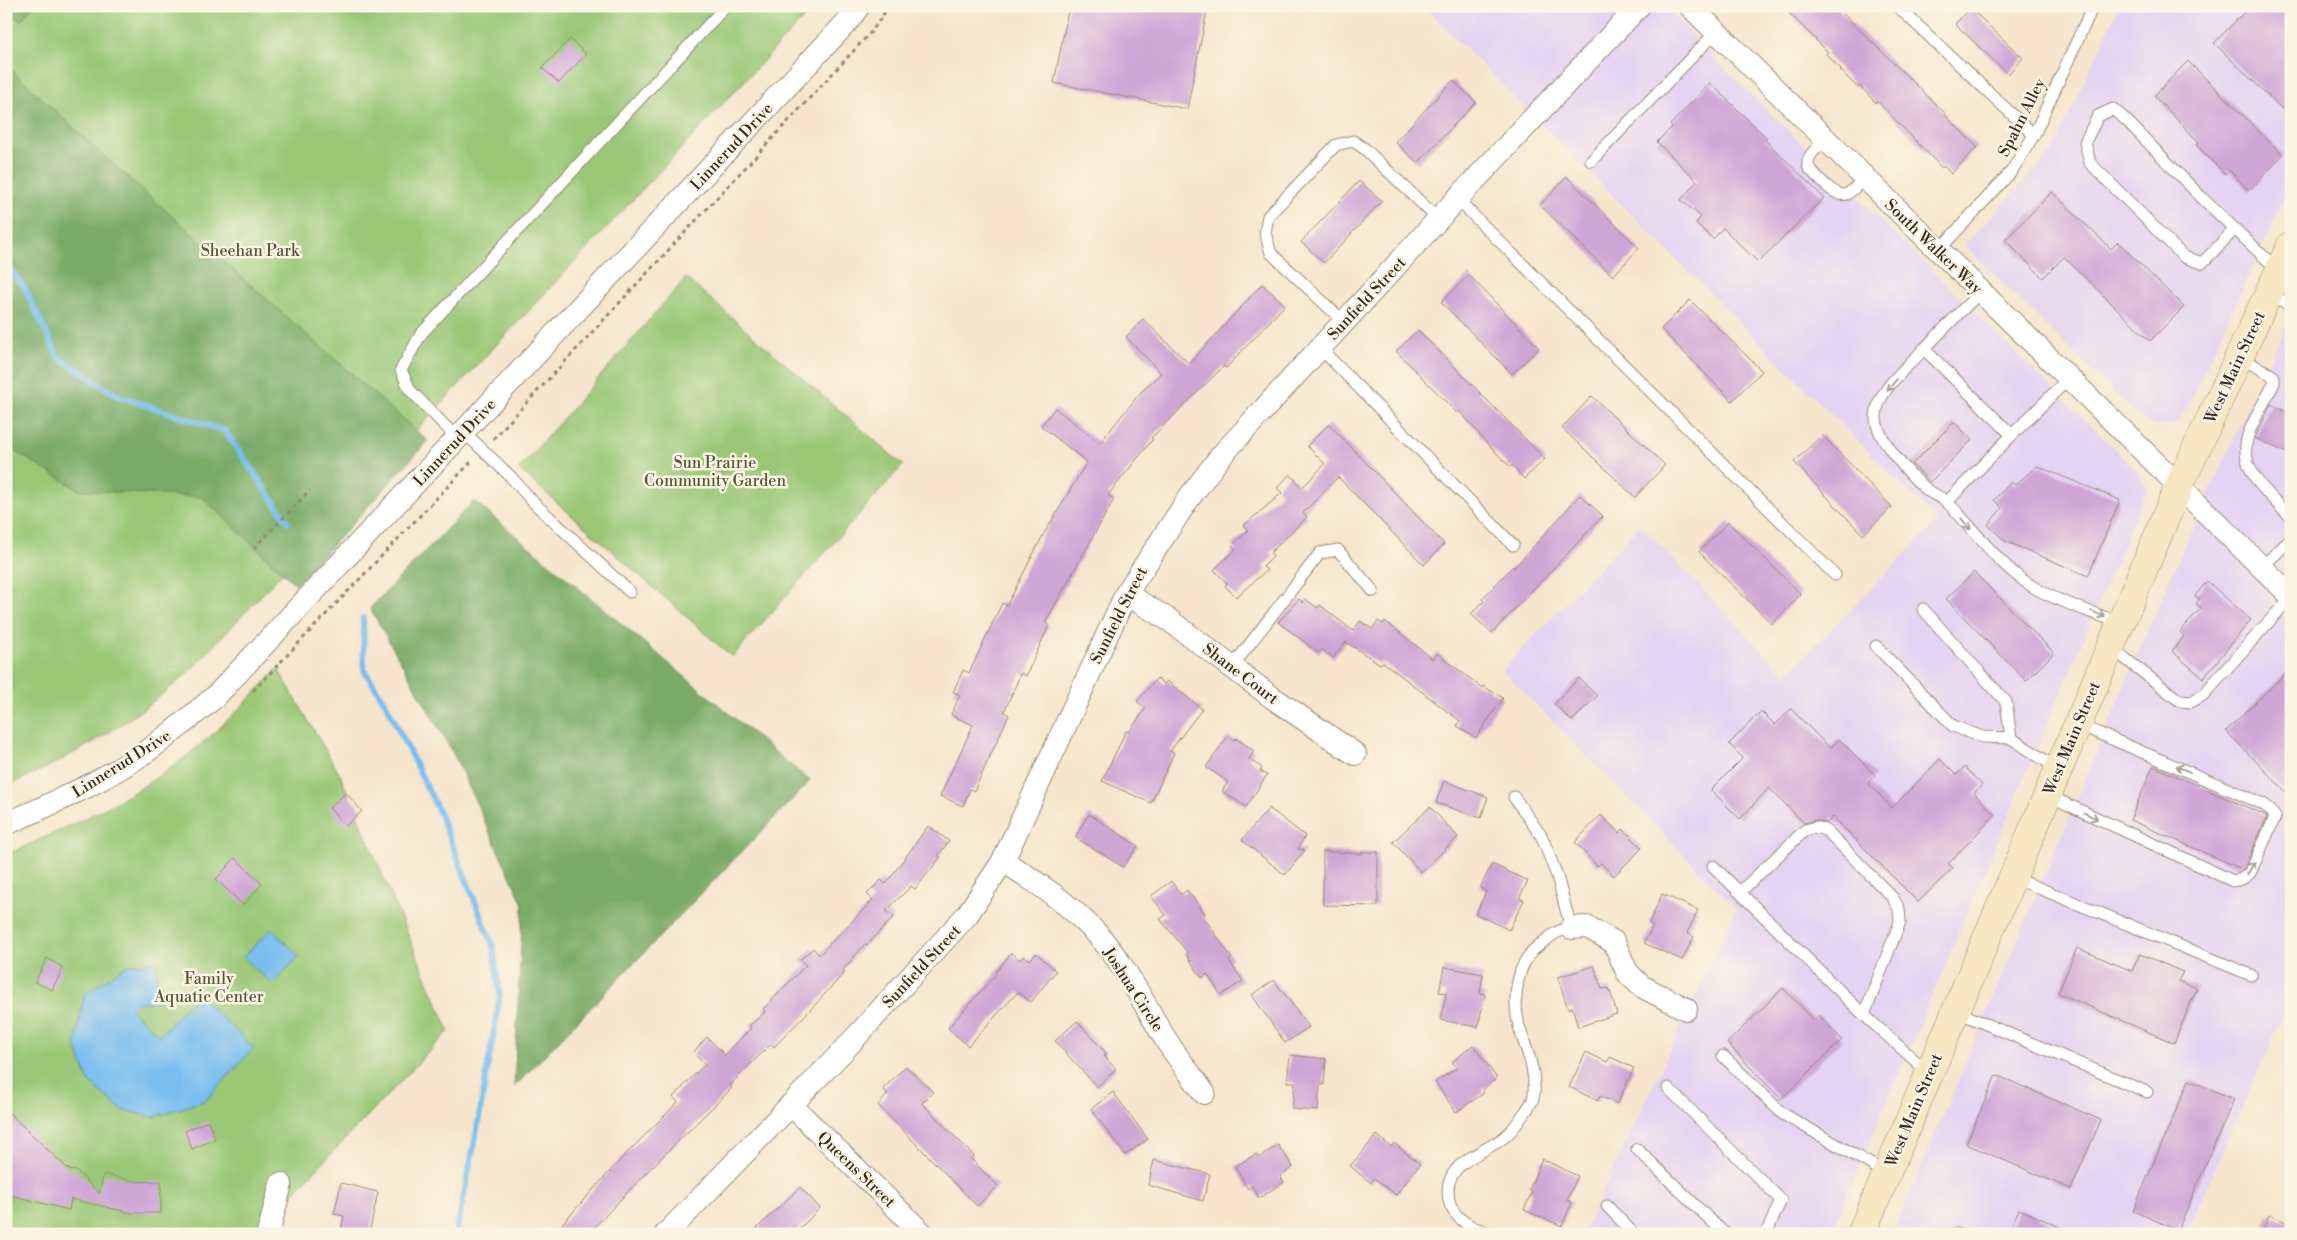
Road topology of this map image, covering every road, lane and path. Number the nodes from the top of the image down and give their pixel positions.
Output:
1 (726, 6) edge
2 (859, 6) edge
3 (1639, 6) edge
4 (1690, 6) edge
5 (1897, 6) edge
6 (2093, 6) edge
7 (1716, 32) junction
8 (2034, 135) junction
9 (1826, 140) junction
10 (1591, 161) dead end
11 (1864, 178) junction
12 (1457, 199) junction
13 (1438, 219) junction
14 (2235, 229) junction
15 (2291, 245) edge
16 (1938, 250) junction
17 (2274, 281) junction
18 (1980, 292) junction
19 (2291, 307) edge
20 (1344, 322) junction
21 (1320, 348) junction
22 (1924, 349) junction
23 (2238, 357) junction
24 (2069, 378) junction
25 (460, 435) junction
26 (2012, 435) junction
27 (2179, 486) junction
28 (310, 490) dead end
29 (1947, 502) junction
30 (2291, 517) edge
31 (2291, 538) edge
32 (1513, 545) dead end
33 (254, 548) dead end
34 (2262, 567) junction
35 (1835, 575) dead end
36 (1373, 591) dead end
37 (630, 592) dead end
38 (1126, 594) junction
39 (2291, 596) edge
40 (1923, 610) dead end
41 (2115, 635) junction
42 (1876, 646) dead end
43 (1232, 667) junction
44 (2077, 724) junction
45 (2011, 738) junction
46 (1355, 754) dead end
47 (2058, 770) junction
48 (2047, 795) junction
49 (1514, 797) dead end
50 (6, 824) edge
51 (1002, 861) junction
52 (1714, 866) dead end
53 (2012, 877) junction
54 (1740, 892) junction
55 (1571, 928) junction
56 (2251, 975) dead end
57 (1686, 1009) dead end
58 (1956, 1011) junction
59 (1864, 1015) junction
60 (1723, 1056) dead end
61 (1929, 1073) junction
62 (1668, 1088) dead end
63 (2147, 1092) dead end
64 (1204, 1093) dead end
65 (791, 1105) junction
66 (1637, 1149) dead end
67 (1886, 1173) junction
68 (280, 1184) dead end
69 (1607, 1206) dead end
70 (1466, 1229) edge
71 (1714, 1230) edge
72 (268, 1234) edge
73 (666, 1234) edge
74 (923, 1234) edge
75 (1492, 1234) edge
76 (1634, 1234) edge
77 (1728, 1234) edge
78 (1766, 1234) edge
79 (1861, 1234) edge

1 - 25 lane
2 - 25 street, Linnerud Drive
3 - 12 street, Sunfield Street
4 - 7 street, South Walker Way
5 - 8 lane
6 - 8 lane, Spahn Alley
7 - 9 street, South Walker Way
7 - 10 lane
8 - 16 lane, Spahn Alley
9 - 11 street, South Walker Way
9 - 11 lane
11 - 16 street, South Walker Way
12 - 13 street, Sunfield Street
12 - 35 lane
13 - 20 street, Sunfield Street
13 - 20 lane
14 - 14 lane
14 - 17 lane
15 - 17 main road, West Main Street
16 - 18 street, South Walker Way
17 - 19 lane
17 - 23 main road, West Main Street
18 - 22 lane
18 - 24 street, South Walker Way
20 - 21 street, Sunfield Street
21 - 32 lane
21 - 38 street, Sunfield Street
22 - 26 lane
22 -> 29 lane
23 - 27 main road, West Main Street
23 - 30 lane
24 - 26 lane
24 - 27 street, South Walker Way
25 - 37 lane
25 - 50 street, Linnerud Drive
26 - 29 lane
27 - 34 street, South Walker Way
27 - 41 main road, West Main Street
28 - 33 path
29 -> 41 lane
31 - 34 lane
34 - 39 street, South Walker Way
36 - 43 lane
38 - 43 street, Shane Court
38 - 51 street, Sunfield Street
39 - 41 lane
40 - 45 lane
41 - 44 main road, West Main Street
42 - 45 lane
43 - 46 street, Shane Court
44 - 47 main road, West Main Street
48 -> 44 lane
45 - 47 lane
47 - 48 main road, West Main Street
48 - 53 main road, West Main Street
49 - 55 lane
51 - 64 street, Joshua Circle
51 - 65 street, Sunfield Street
52 - 54 lane
53 - 56 lane
53 - 58 main road, West Main Street
54 - 59 lane
54 - 59 lane
55 - 57 street
55 - 70 lane
58 - 61 main road, West Main Street
58 - 63 lane
59 - 61 lane
60 - 67 lane
61 - 67 main road, West Main Street
62 - 78 lane
65 - 73 street, Sunfield Street
65 - 74 street, Queens Street
66 - 71 lane
67 - 79 main road, West Main Street
68 - 72 street
69 - 76 lane
70 - 75 lane
71 - 77 lane

